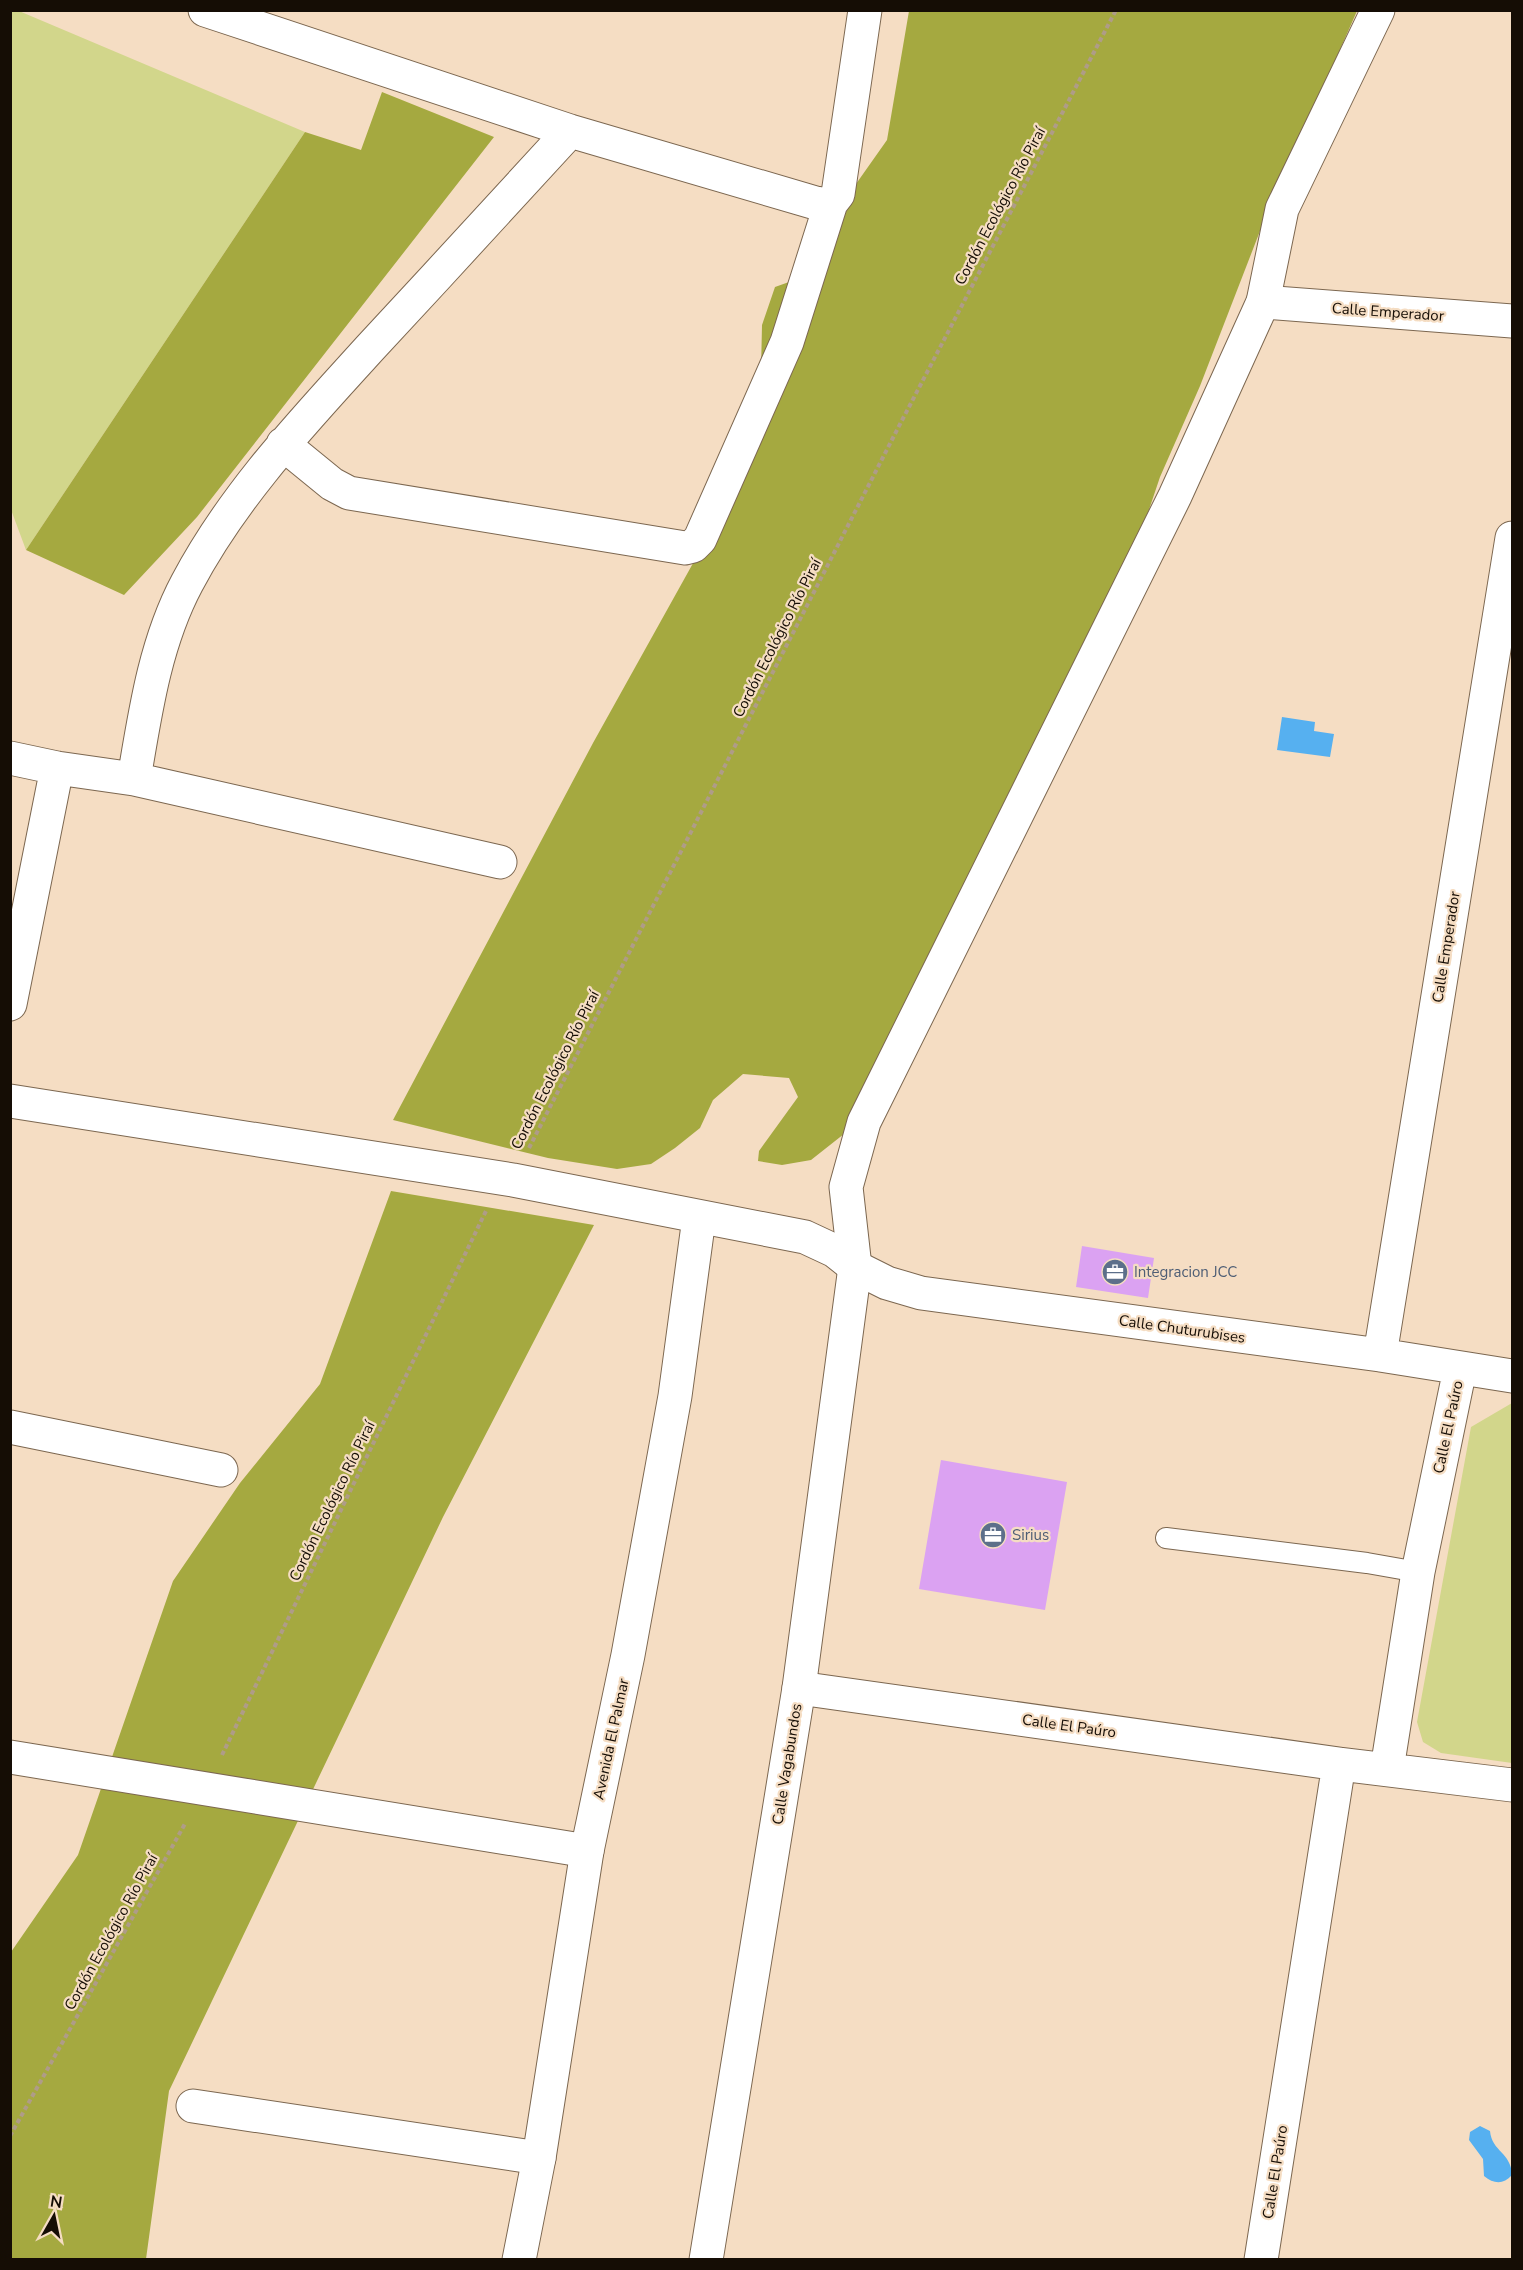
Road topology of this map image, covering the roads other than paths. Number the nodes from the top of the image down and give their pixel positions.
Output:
1 (205, 10) edge
2 (865, 10) edge
3 (1378, 10) edge
4 (570, 131) junction
5 (831, 203) junction
6 (1263, 302) junction
7 (1512, 321) edge
8 (282, 444) junction
9 (1512, 538) edge
10 (10, 758) edge
11 (57, 768) junction
12 (134, 779) junction
13 (500, 862) dead end
14 (10, 1004) edge
15 (10, 1101) edge
16 (699, 1218) junction
17 (855, 1267) junction
18 (1380, 1356) junction
19 (1460, 1369) junction
20 (1512, 1376) edge
21 (10, 1427) edge
22 (221, 1470) dead end
23 (1166, 1538) dead end
24 (1418, 1572) junction
25 (799, 1688) junction
26 (10, 1757) edge
27 (1340, 1764) junction
28 (1387, 1769) junction
29 (1512, 1785) edge
30 (587, 1851) junction
31 (194, 2106) dead end
32 (539, 2158) junction
33 (519, 2259) edge
34 (706, 2259) edge
35 (1262, 2259) edge

1 - 4 street
2 - 5 street
3 - 6 street, Calle Vagabundos
4 - 5 street
4 - 8 street
5 - 8 street
6 - 7 street, Calle Emperador
6 - 17 street, Calle Vagabundos
8 - 12 street
9 - 18 street, Calle Emperador
10 - 11 street
11 - 12 street
11 - 14 street
12 - 13 street
15 - 16 street, Calle Chuturubises
16 - 17 street, Calle Chuturubises
16 - 30 street, Avenida El Palmar
17 - 18 street, Calle Chuturubises
17 - 25 street, Calle Vagabundos
18 - 19 street, Calle Chuturubises
19 - 20 street, Calle Chuturubises
19 - 24 street, Calle El Paúro
21 - 22 street
23 - 24 lane
24 - 28 street, Calle El Paúro
25 - 27 street, Calle El Paúro
25 - 34 street, Calle Vagabundos
26 - 30 street
27 - 28 street, Calle El Paúro
27 - 35 street, Calle El Paúro
28 - 29 street, Calle El Paúro
30 - 32 street, Avenida El Palmar
31 - 32 street
32 - 33 street, Avenida El Palmar

